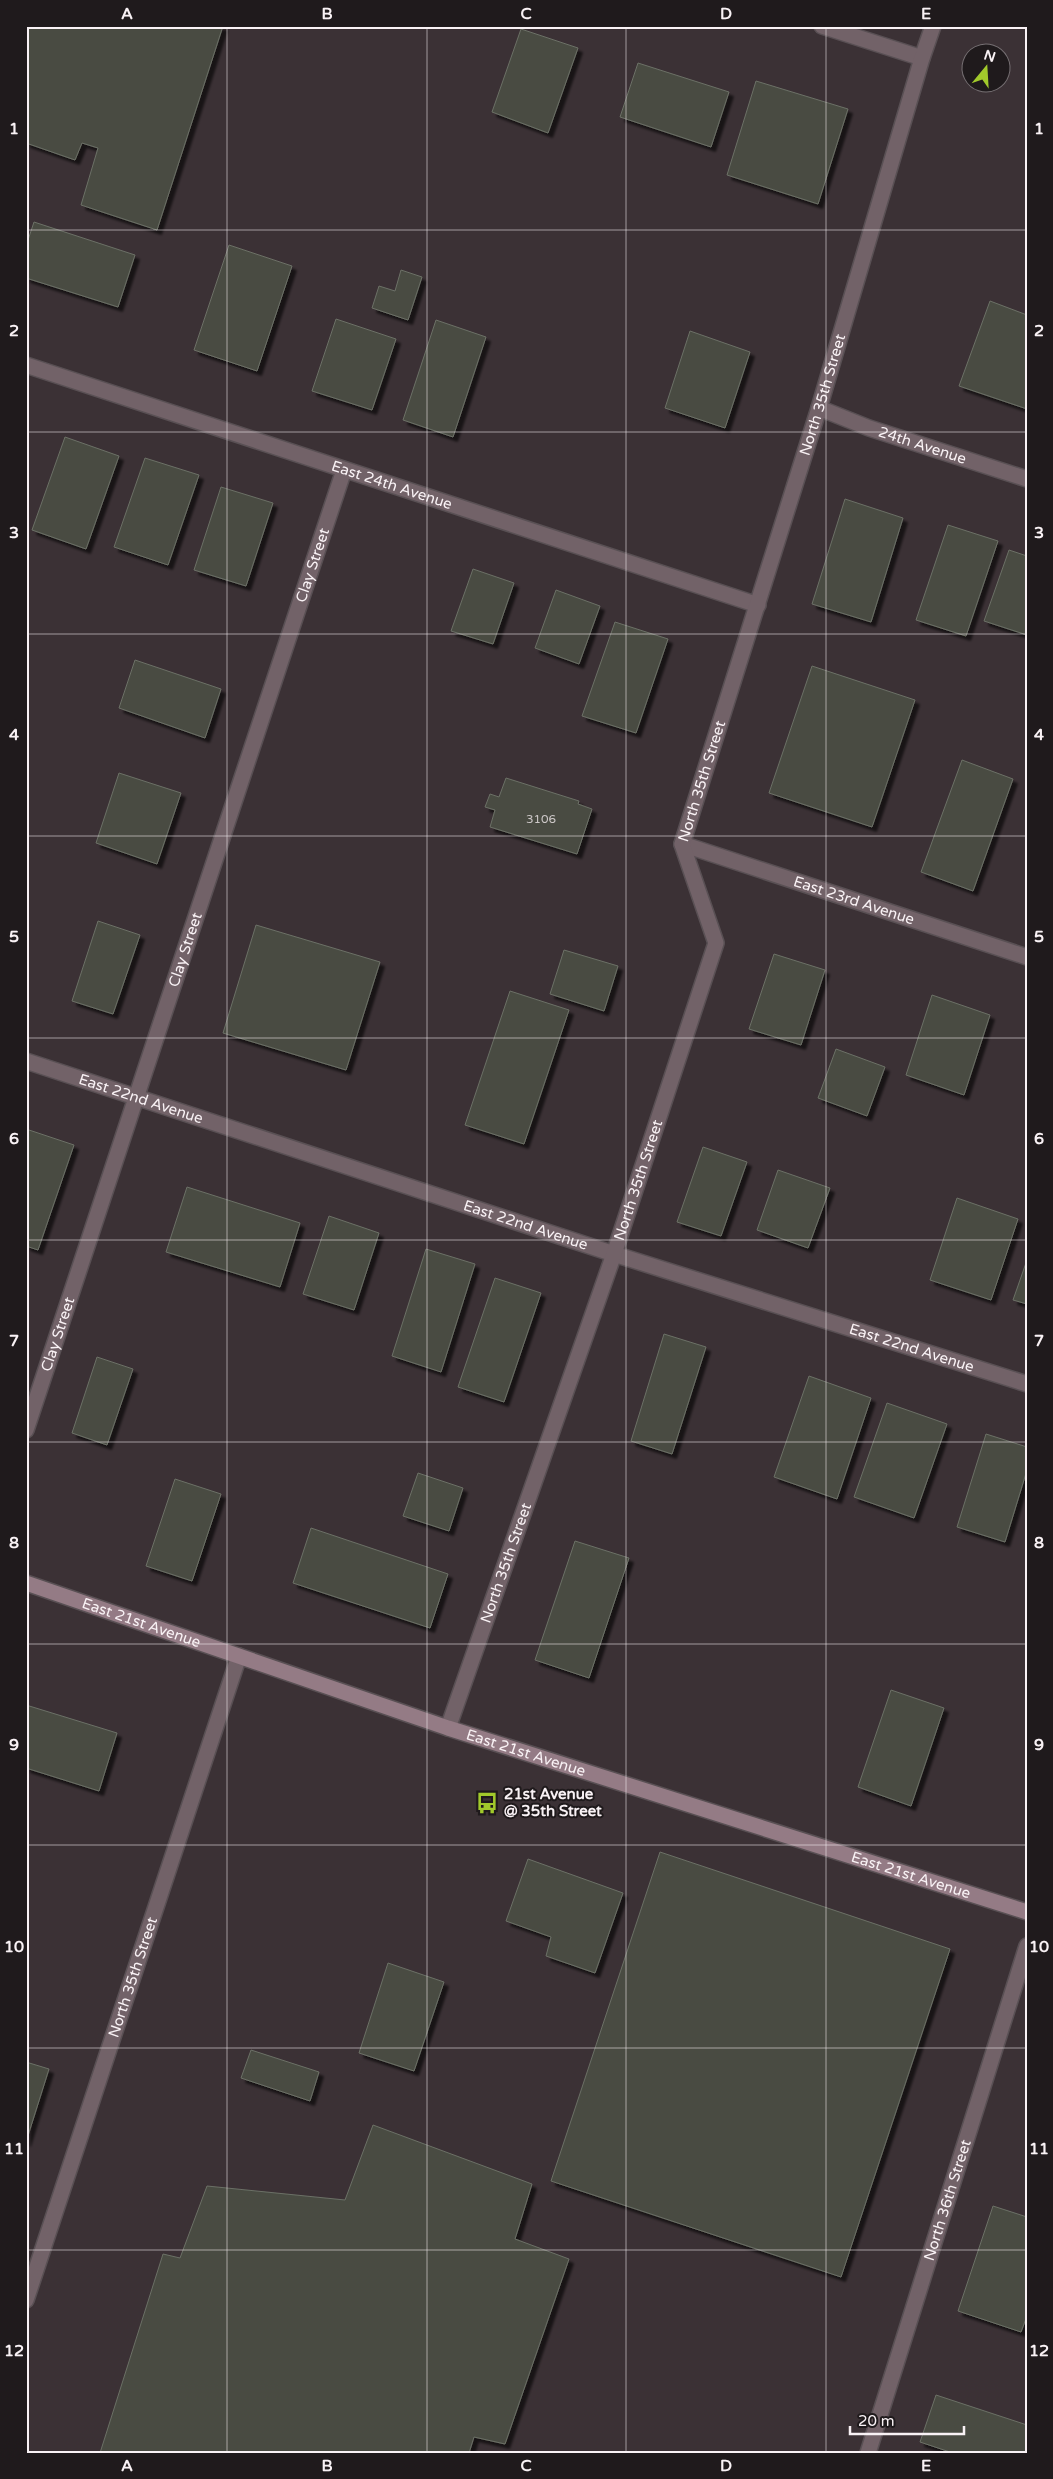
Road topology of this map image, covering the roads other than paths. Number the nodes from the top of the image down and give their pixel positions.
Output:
1 (822, 26) edge
2 (933, 26) edge
3 (922, 58) junction
4 (26, 365) edge
5 (819, 408) junction
6 (344, 470) junction
7 (1027, 479) edge
8 (758, 605) junction
9 (682, 844) junction
10 (1027, 958) edge
11 (26, 1061) edge
12 (136, 1098) junction
13 (614, 1254) junction
14 (1027, 1384) edge
15 (26, 1430) edge
16 (26, 1583) edge
17 (239, 1656) junction
18 (448, 1728) junction
19 (1027, 1912) edge
20 (1027, 1946) edge
21 (26, 2300) edge
22 (868, 2453) edge

1 - 3 street
2 - 3 street, North 35th Street
3 - 5 street, North 35th Street
4 - 6 street, East 24th Avenue
5 - 7 street, 24th Avenue
5 - 8 street, North 35th Street
6 - 8 street, East 24th Avenue
6 - 12 street, Clay Street
8 - 9 street, North 35th Street
9 - 10 street, East 23rd Avenue
9 - 13 street, North 35th Street
11 - 12 street, East 22nd Avenue
12 - 13 street, East 22nd Avenue
12 - 15 street, Clay Street
13 - 14 street, East 22nd Avenue
13 - 18 street, North 35th Street
16 - 17 street, East 21st Avenue
17 - 18 street, East 21st Avenue
17 - 21 street, North 35th Street
18 - 19 street, East 21st Avenue
20 - 22 street, North 36th Street

